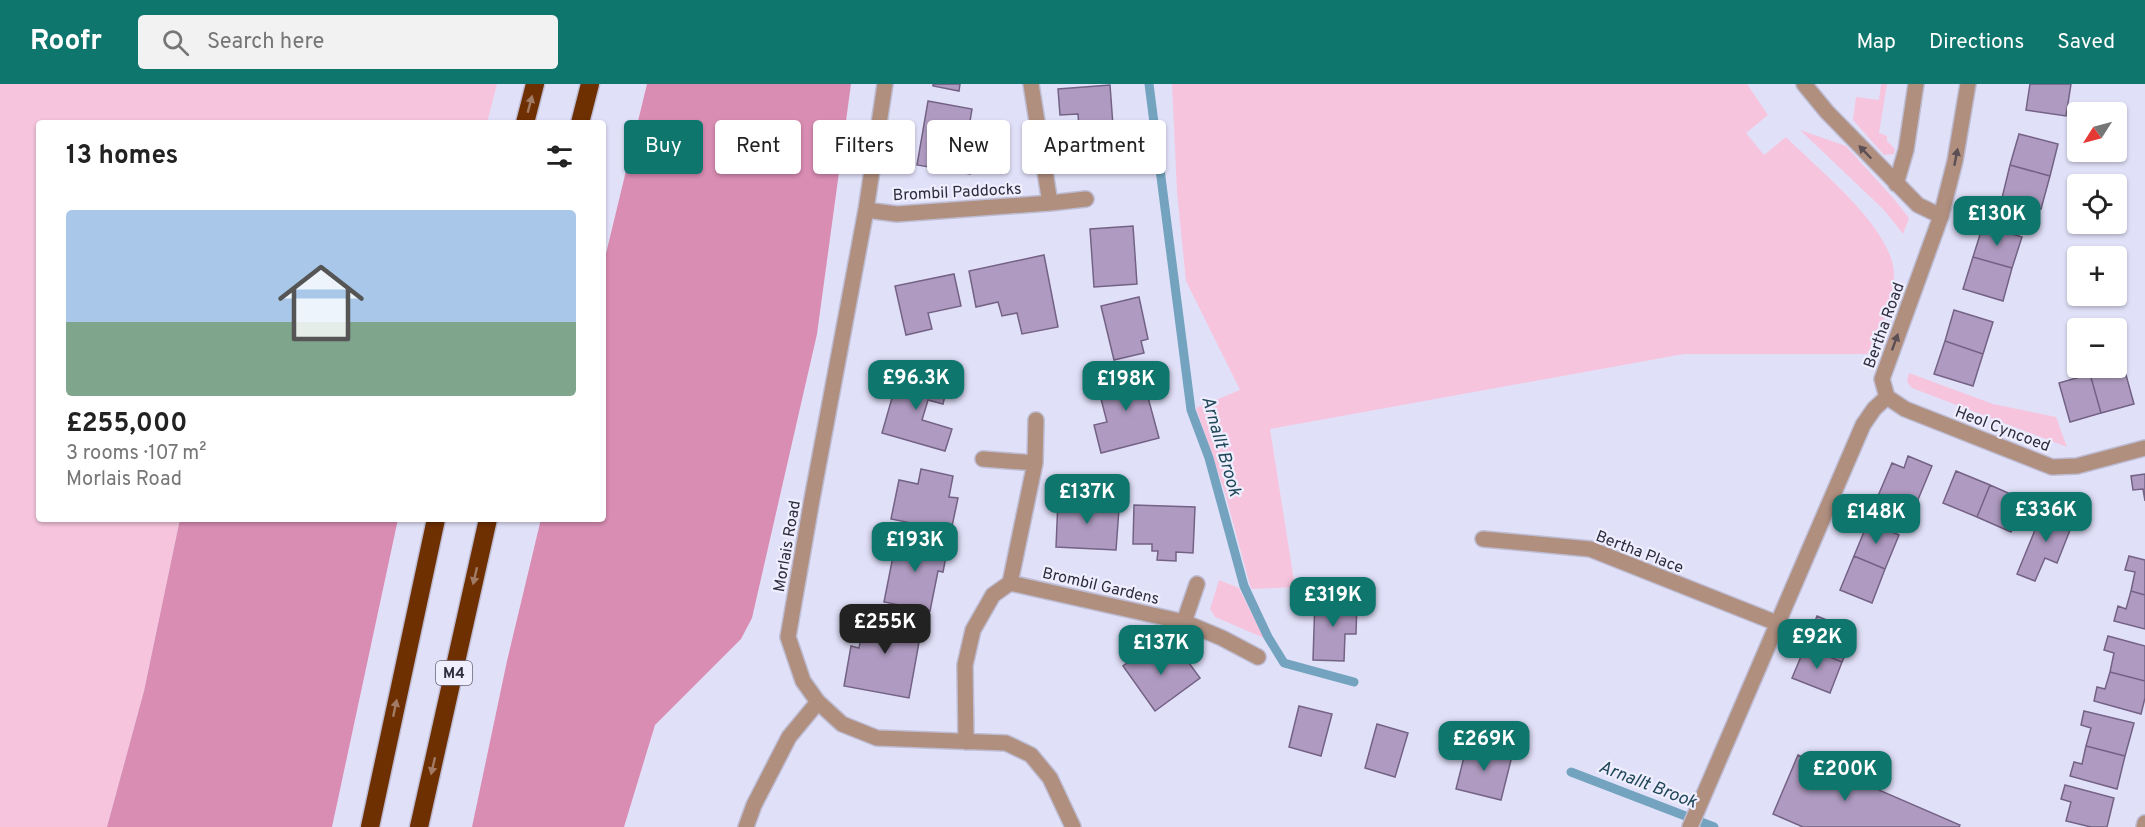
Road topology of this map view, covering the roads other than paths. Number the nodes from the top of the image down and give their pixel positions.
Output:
1 (536, 84) edge
2 (590, 84) edge
3 (885, 84) edge
4 (1031, 84) edge
5 (1804, 84) edge
6 (1916, 84) edge
7 (1968, 84) edge
8 (526, 120) edge
9 (581, 120) edge
10 (1896, 184) junction
11 (1086, 199) dead end
12 (1050, 203) junction
13 (866, 210) junction
14 (1941, 216) junction
15 (1887, 397) junction
16 (1036, 420) dead end
17 (2145, 448) edge
18 (983, 459) dead end
19 (1035, 463) junction
20 (435, 522) edge
21 (487, 522) edge
22 (1483, 539) dead end
23 (1010, 583) junction
24 (1197, 584) dead end
25 (1184, 622) junction
26 (1779, 624) junction
27 (1258, 657) dead end
28 (818, 702) junction
29 (966, 741) junction
30 (1693, 821) edge
31 (370, 827) edge
32 (419, 827) edge
33 (746, 827) edge
34 (1073, 827) edge

8 -> 1 highway
2 - 9 highway
3 - 13 street, Morlais Road
4 - 12 street
10 -> 5 street
6 - 10 street
14 -> 7 street, Bertha Road
10 - 14 street
11 - 12 street, Brombil Paddocks
12 - 13 street, Brombil Paddocks
13 - 28 street, Morlais Road
15 -> 14 street, Bertha Road
15 - 17 street, Heol Cyncoed
15 - 26 street
16 - 19 street
18 - 19 street
19 - 23 street
31 -> 20 highway
21 -> 32 highway, M4
22 - 26 street, Bertha Place
23 - 25 street, Brombil Gardens
23 - 29 street
24 - 25 street
25 - 27 street, Brombil Gardens
26 - 30 street
28 - 29 street, Morlais Road
28 - 33 street
29 - 34 street, Morlais Road

